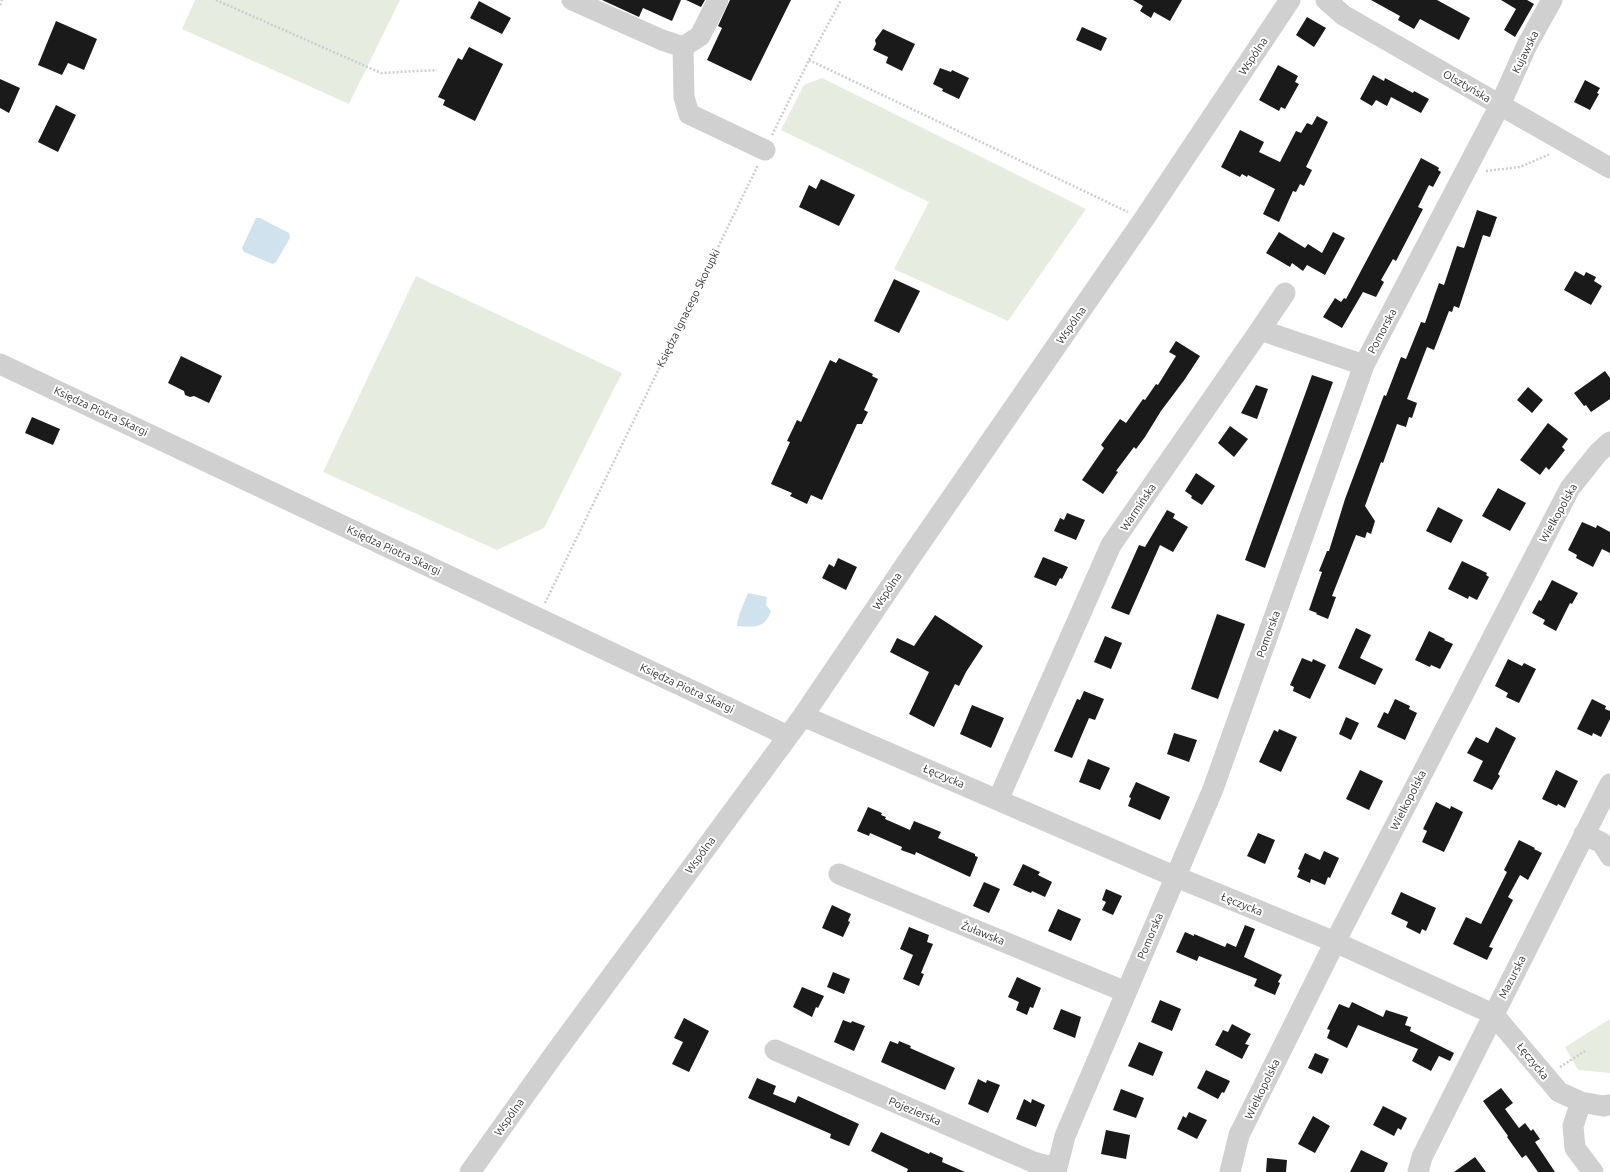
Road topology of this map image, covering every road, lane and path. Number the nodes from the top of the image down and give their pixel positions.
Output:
1 (2, 0) edge
2 (216, 0) edge
3 (572, 0) edge
4 (718, 0) edge
5 (841, 0) edge
6 (1290, 0) edge
7 (1326, 0) edge
8 (1552, 0) edge
9 (0, 5) edge
10 (683, 47) junction
11 (809, 60) junction
12 (437, 70) dead end
13 (1500, 105) junction
14 (1554, 148) dead end
15 (765, 150) junction
16 (1610, 168) edge
17 (1480, 171) dead end
18 (1144, 219) junction
19 (1285, 293) dead end
20 (1260, 330) junction
21 (0, 364) edge
22 (1364, 365) junction
23 (1610, 442) edge
24 (538, 618) junction
25 (803, 716) junction
26 (788, 736) junction
27 (1610, 784) edge
28 (998, 800) junction
29 (1584, 834) junction
30 (1610, 856) edge
31 (839, 874) dead end
32 (1176, 877) junction
33 (1335, 942) junction
34 (1126, 992) junction
35 (1493, 1014) junction
36 (775, 1050) dead end
37 (1585, 1051) dead end
38 (1546, 1076) junction
39 (1581, 1102) junction
40 (1610, 1105) edge
41 (1056, 1170) edge
42 (470, 1172) edge
43 (1230, 1172) edge
44 (1418, 1172) edge
45 (1593, 1172) edge

1 - 9 path
2 - 12 path
3 - 10 street
4 - 10 street
5 - 11 path, Księdza Ignacego Skorupki
6 - 18 street, Wspólna
7 - 13 street, Olsztyńska
8 - 13 street, Kujawska
10 - 15 street
11 - 15 path, Księdza Ignacego Skorupki
11 - 18 path
13 - 16 street, Olsztyńska
13 - 22 street, Pomorska
14 - 17 path
15 - 24 path, Księdza Ignacego Skorupki
18 - 25 street, Wspólna
19 - 20 street, Warmińska
20 - 22 street
20 - 28 street, Warmińska
21 - 24 street, Księdza Piotra Skargi
22 - 32 street, Pomorska
23 - 33 street, Wielkopolska
24 - 26 street, Księdza Piotra Skargi
25 - 26 street, Wspólna
25 - 28 street, Łęczycka
26 - 42 street, Wspólna
27 - 29 street, Mazurska
28 - 32 street, Łęczycka
29 - 30 street
29 - 35 street, Mazurska
31 - 34 street, Żuławska
32 - 33 street, Łęczycka
32 - 34 street, Pomorska
33 - 35 street, Łęczycka
33 - 43 street, Wielkopolska
34 - 41 street, Pomorska
35 - 38 street, Łęczycka
35 - 44 street, Mazurska
36 - 41 street, Pojezierska
37 - 38 path
38 - 39 street, Łęczycka
39 - 40 street, Łęczycka
39 - 45 street

